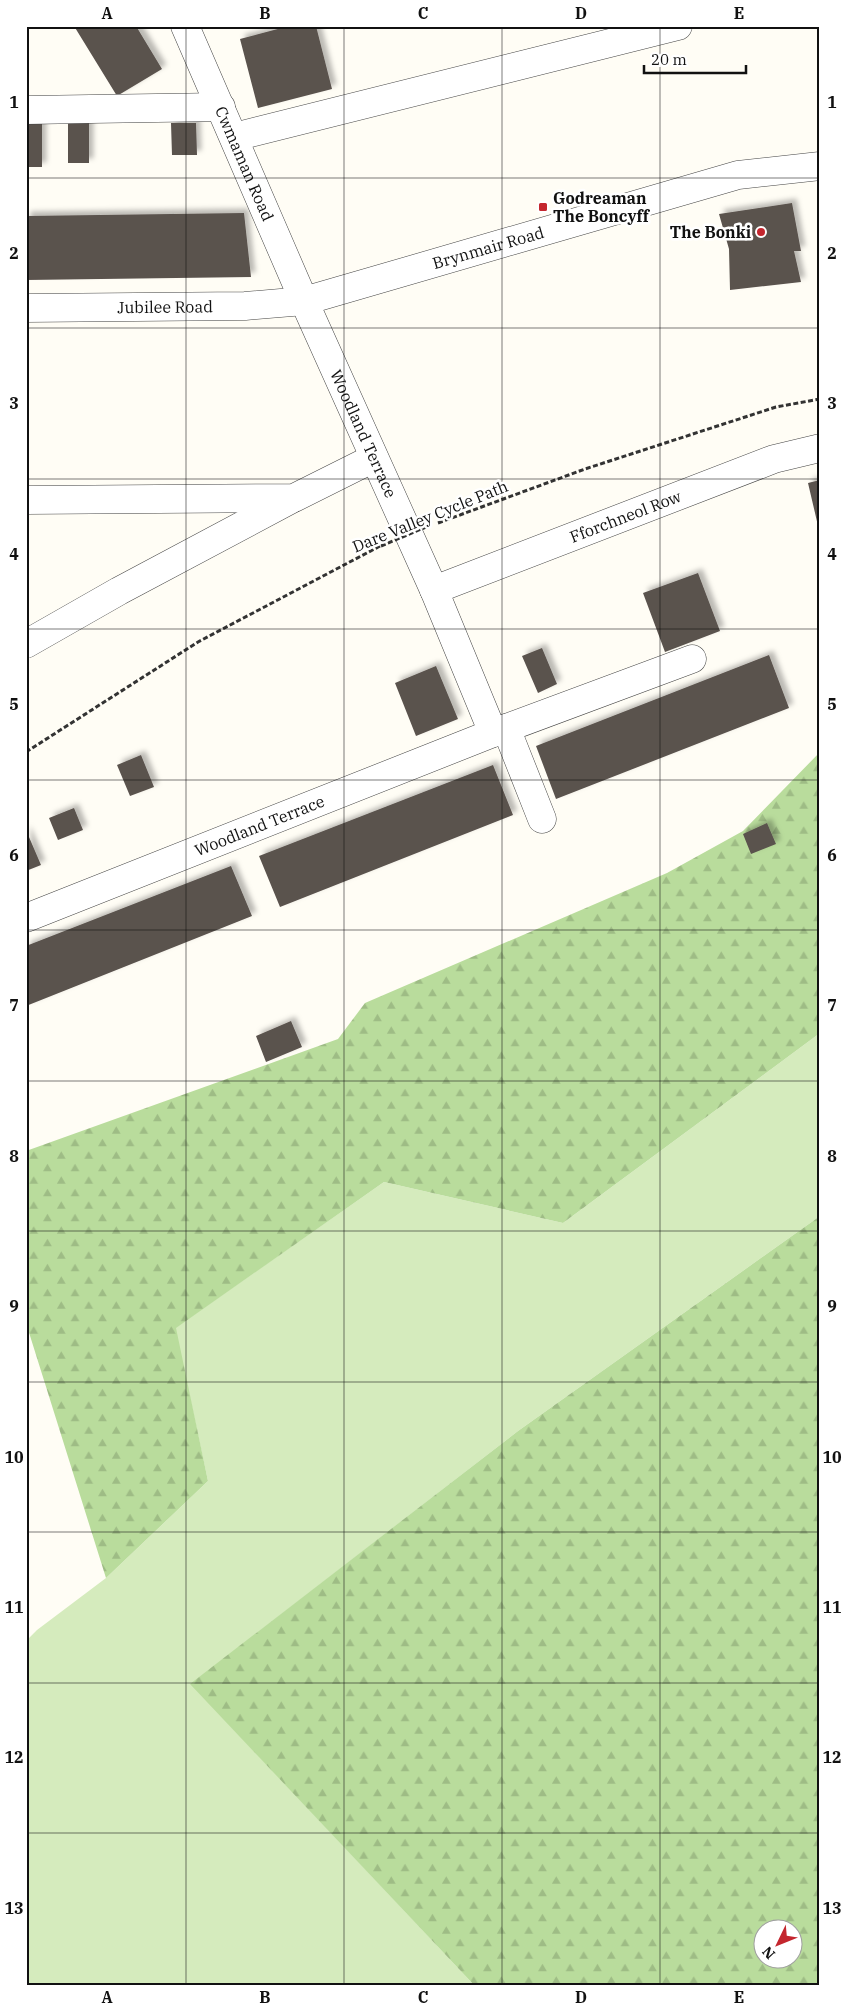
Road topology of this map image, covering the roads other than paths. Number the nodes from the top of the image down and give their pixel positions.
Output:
1 (185, 26) edge
2 (678, 26) edge
3 (221, 108) junction
4 (26, 110) edge
5 (234, 137) junction
6 (820, 166) edge
7 (304, 301) junction
8 (26, 308) edge
9 (820, 448) edge
10 (374, 458) junction
11 (294, 498) junction
12 (26, 500) edge
13 (434, 590) junction
14 (26, 644) edge
15 (692, 660) dead end
16 (499, 731) junction
17 (542, 819) dead end
18 (26, 918) edge

1 - 3 street, Cwmaman Road
2 - 5 street
3 - 4 street
3 - 5 street, Cwmaman Road
5 - 7 street, Cwmaman Road
6 - 7 street, Brynmair Road
7 - 8 street, Jubilee Road
7 - 10 street, Woodland Terrace
9 - 13 street, Fforchneol Row
10 - 11 street
10 - 13 street, Woodland Terrace
11 - 12 street
11 - 14 street
13 - 16 street, Woodland Terrace
15 - 16 street, Woodland Terrace
16 - 17 street
16 - 18 street, Woodland Terrace

